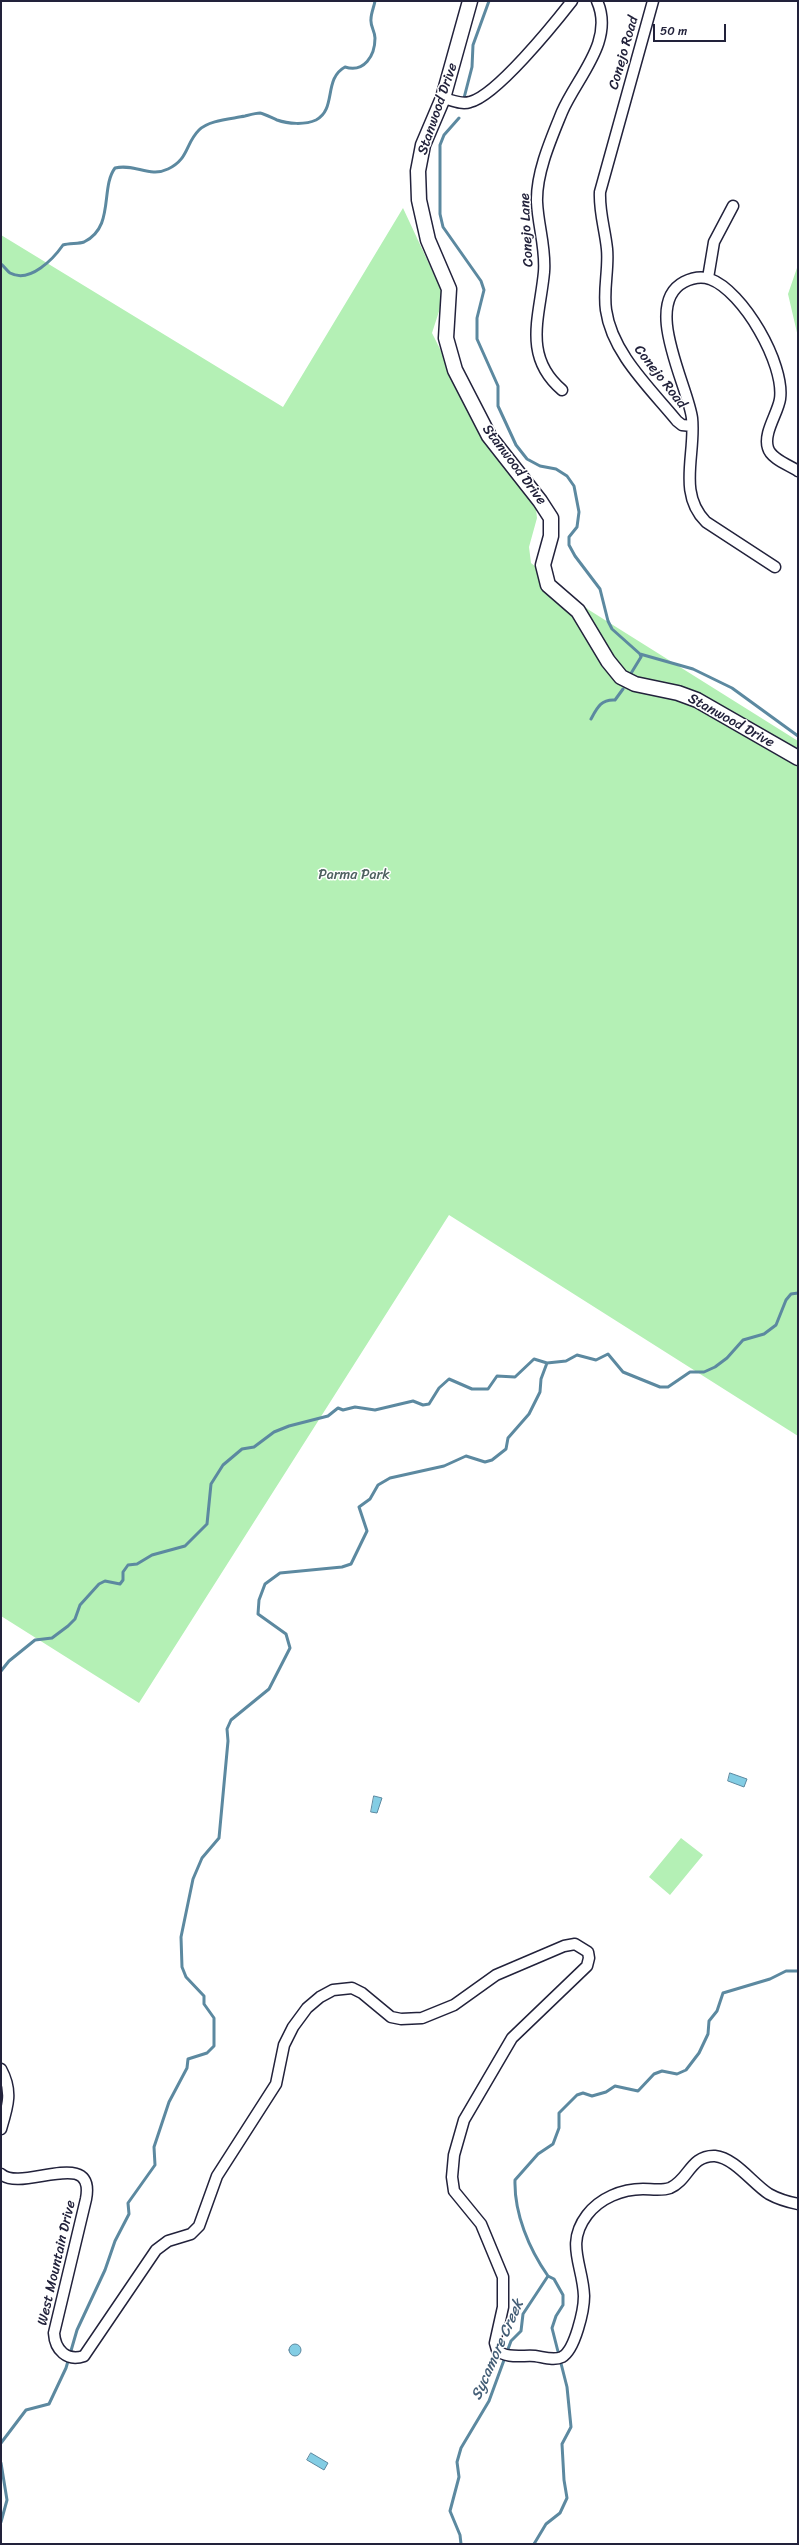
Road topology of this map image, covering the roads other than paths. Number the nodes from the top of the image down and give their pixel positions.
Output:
1 (470, 1) edge
2 (572, 1) edge
3 (597, 1) edge
4 (653, 1) edge
5 (443, 98) junction
6 (733, 206) dead end
7 (708, 278) junction
8 (562, 390) dead end
9 (692, 426) junction
10 (798, 471) edge
11 (775, 567) dead end
12 (798, 758) edge
13 (1, 2069) edge
14 (1, 2129) edge
15 (1, 2174) edge
16 (798, 2204) edge

1 - 5 main road, Stanwood Drive
2 - 5 street
3 - 8 street, Conejo Lane
4 - 9 street, Conejo Road
5 - 12 main road, Stanwood Drive
6 - 7 street
7 - 9 street, Conejo Road
7 - 10 street
9 - 11 street
13 - 14 street
15 - 16 street, West Mountain Drive

